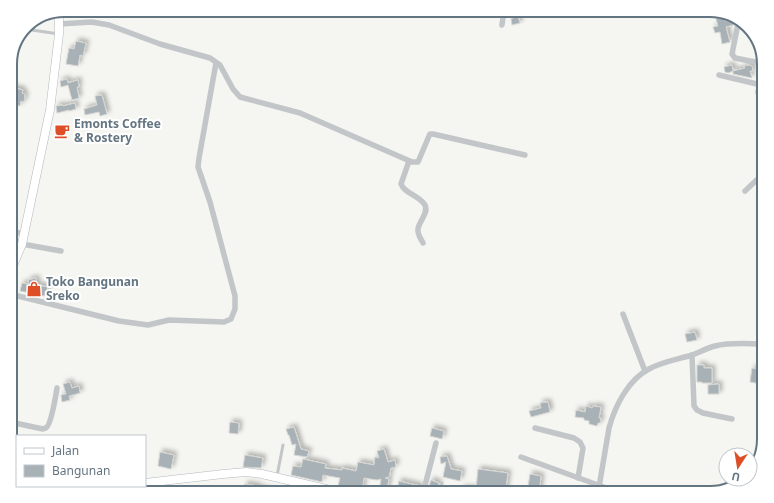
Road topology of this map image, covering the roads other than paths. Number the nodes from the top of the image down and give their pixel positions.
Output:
1 (503, 17) edge
2 (59, 18) edge
3 (59, 24) junction
4 (502, 25) dead end
5 (738, 27) edge
6 (32, 30) edge
7 (59, 34) junction
8 (757, 62) edge
9 (216, 63) junction
10 (718, 75) dead end
11 (757, 84) edge
12 (525, 155) dead end
13 (409, 161) junction
14 (757, 180) edge
15 (745, 191) dead end
16 (17, 232) edge
17 (24, 234) junction
18 (423, 243) dead end
19 (22, 244) junction
20 (61, 251) dead end
21 (17, 256) edge
22 (17, 296) edge
23 (623, 314) dead end
24 (757, 344) edge
25 (692, 354) junction
26 (645, 371) junction
27 (58, 388) dead end
28 (732, 419) dead end
29 (17, 423) edge
30 (535, 428) dead end
31 (436, 443) dead end
32 (283, 445) dead end
33 (521, 457) dead end
34 (276, 477) junction
35 (578, 478) junction
36 (154, 482) junction
37 (146, 483) edge
38 (442, 483) dead end
39 (154, 486) edge
40 (314, 486) edge
41 (425, 486) edge
42 (441, 486) edge
43 (599, 486) joint

1 - 4 street
2 - 3 street
3 - 7 street
3 - 9 street
5 - 8 street
6 - 7 lane
7 - 17 street
9 - 13 street
9 - 22 street
10 - 11 street
12 - 13 street
13 - 18 street
14 - 15 street
16 - 17 street
17 - 19 street
19 - 20 street
19 - 21 street
23 - 26 street
24 - 25 street
25 - 26 street
25 - 28 street
26 - 43 street
27 - 29 street
30 - 35 street
31 - 41 street
32 - 34 lane
33 - 35 street
34 - 36 street
34 - 40 street
35 - 43 street
36 - 37 street
36 - 39 lane
38 - 42 lane

